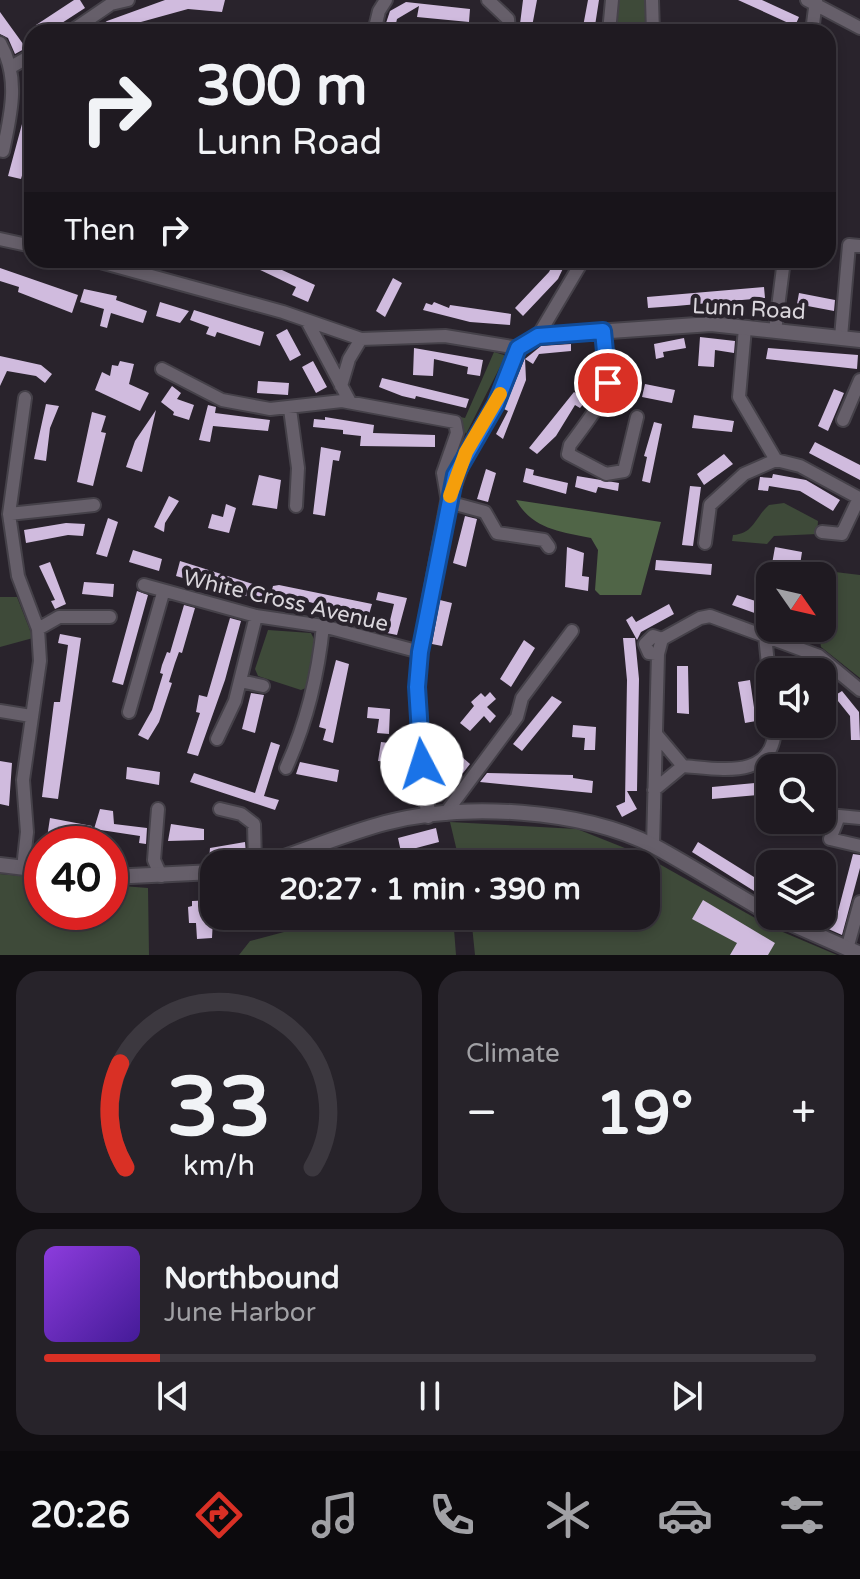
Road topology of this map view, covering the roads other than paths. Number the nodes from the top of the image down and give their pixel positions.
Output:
1 (128, 0) edge
2 (386, 0) edge
3 (488, 0) edge
4 (612, 0) edge
5 (652, 0) edge
6 (813, 1) edge
7 (111, 2) edge
8 (81, 24) edge
9 (377, 24) edge
10 (508, 24) edge
11 (610, 24) edge
12 (653, 24) edge
13 (812, 24) edge
14 (860, 28) edge
15 (0, 43) edge
16 (24, 60) edge
17 (11, 67) junction
18 (3, 151) dead end
19 (0, 239) edge
20 (24, 244) edge
21 (860, 246) edge
22 (121, 268) edge
23 (578, 268) edge
24 (783, 268) edge
25 (307, 321) junction
26 (745, 328) junction
27 (603, 331) junction
28 (775, 331) junction
29 (538, 336) junction
30 (841, 337) junction
31 (361, 339) junction
32 (860, 340) edge
33 (518, 348) junction
34 (162, 369) dead end
35 (860, 380) edge
36 (341, 386) junction
37 (25, 398) dead end
38 (350, 402) junction
39 (290, 409) junction
40 (637, 417) dead end
41 (843, 420) dead end
42 (776, 460) junction
43 (448, 502) junction
44 (94, 505) dead end
45 (296, 506) dead end
46 (9, 514) junction
47 (822, 532) dead end
48 (705, 543) dead end
49 (549, 547) dead end
50 (144, 585) dead end
51 (163, 593) junction
52 (256, 616) junction
53 (110, 617) dead end
54 (323, 626) junction
55 (38, 629) junction
56 (572, 631) dead end
57 (756, 633) edge
58 (781, 642) edge
59 (420, 652) junction
60 (240, 681) junction
61 (263, 686) dead end
62 (860, 690) edge
63 (0, 711) edge
64 (129, 712) dead end
65 (31, 716) junction
66 (656, 734) junction
67 (773, 738) edge
68 (217, 739) dead end
69 (683, 766) junction
70 (286, 768) dead end
71 (654, 790) junction
72 (158, 809) dead end
73 (220, 809) dead end
74 (445, 814) junction
75 (428, 816) junction
76 (860, 818) edge
77 (653, 846) junction
78 (860, 846) edge
79 (255, 850) edge
80 (305, 850) edge
81 (0, 865) edge
82 (23, 868) joint
83 (200, 873) edge
84 (161, 876) junction
85 (128, 877) edge
86 (860, 902) edge
87 (756, 906) edge
88 (805, 930) edge
89 (854, 952) edge

1 - 7 street
2 - 9 street
3 - 10 street
4 - 11 street
5 - 12 street
6 - 13 street
6 - 14 street
7 - 8 street
15 - 17 street
16 - 17 street
17 - 18 street
19 - 20 street
21 - 30 street
22 - 25 street
23 - 29 street
24 - 28 street
25 - 31 street
25 - 36 street
26 - 27 street, Lunn Road
26 - 28 street, Lunn Road
26 - 42 street
27 - 29 street, Lunn Road
27 - 40 street
28 - 30 street, Lunn Road
29 - 33 street
30 - 32 street, Lunn Road
31 - 33 street
31 - 36 street
33 - 43 street
34 - 39 street
35 - 41 street
36 - 38 street
37 - 46 street
38 - 39 street
38 - 43 street
39 - 45 street
42 - 47 street
42 - 48 street
43 - 49 street
43 - 59 street
44 - 46 street
46 - 55 street
50 - 51 street, White Cross Avenue
51 - 52 street, White Cross Avenue
51 - 64 street
52 - 54 street, White Cross Avenue
52 - 60 street
53 - 55 street
54 - 59 street, White Cross Avenue
54 - 70 street
55 - 65 street
56 - 74 street
57 - 66 street
58 - 62 street
59 - 75 street
60 - 61 street
60 - 68 street
63 - 65 street
65 - 82 street
66 - 69 street
66 - 71 street
67 - 69 street
69 - 71 street
71 - 77 street
72 - 84 street
73 - 79 street
74 - 75 street
74 - 77 street
75 - 80 street
76 - 78 street
77 - 87 street
81 - 82 street
83 - 84 street
84 - 85 street
86 - 89 street
88 - 89 street

